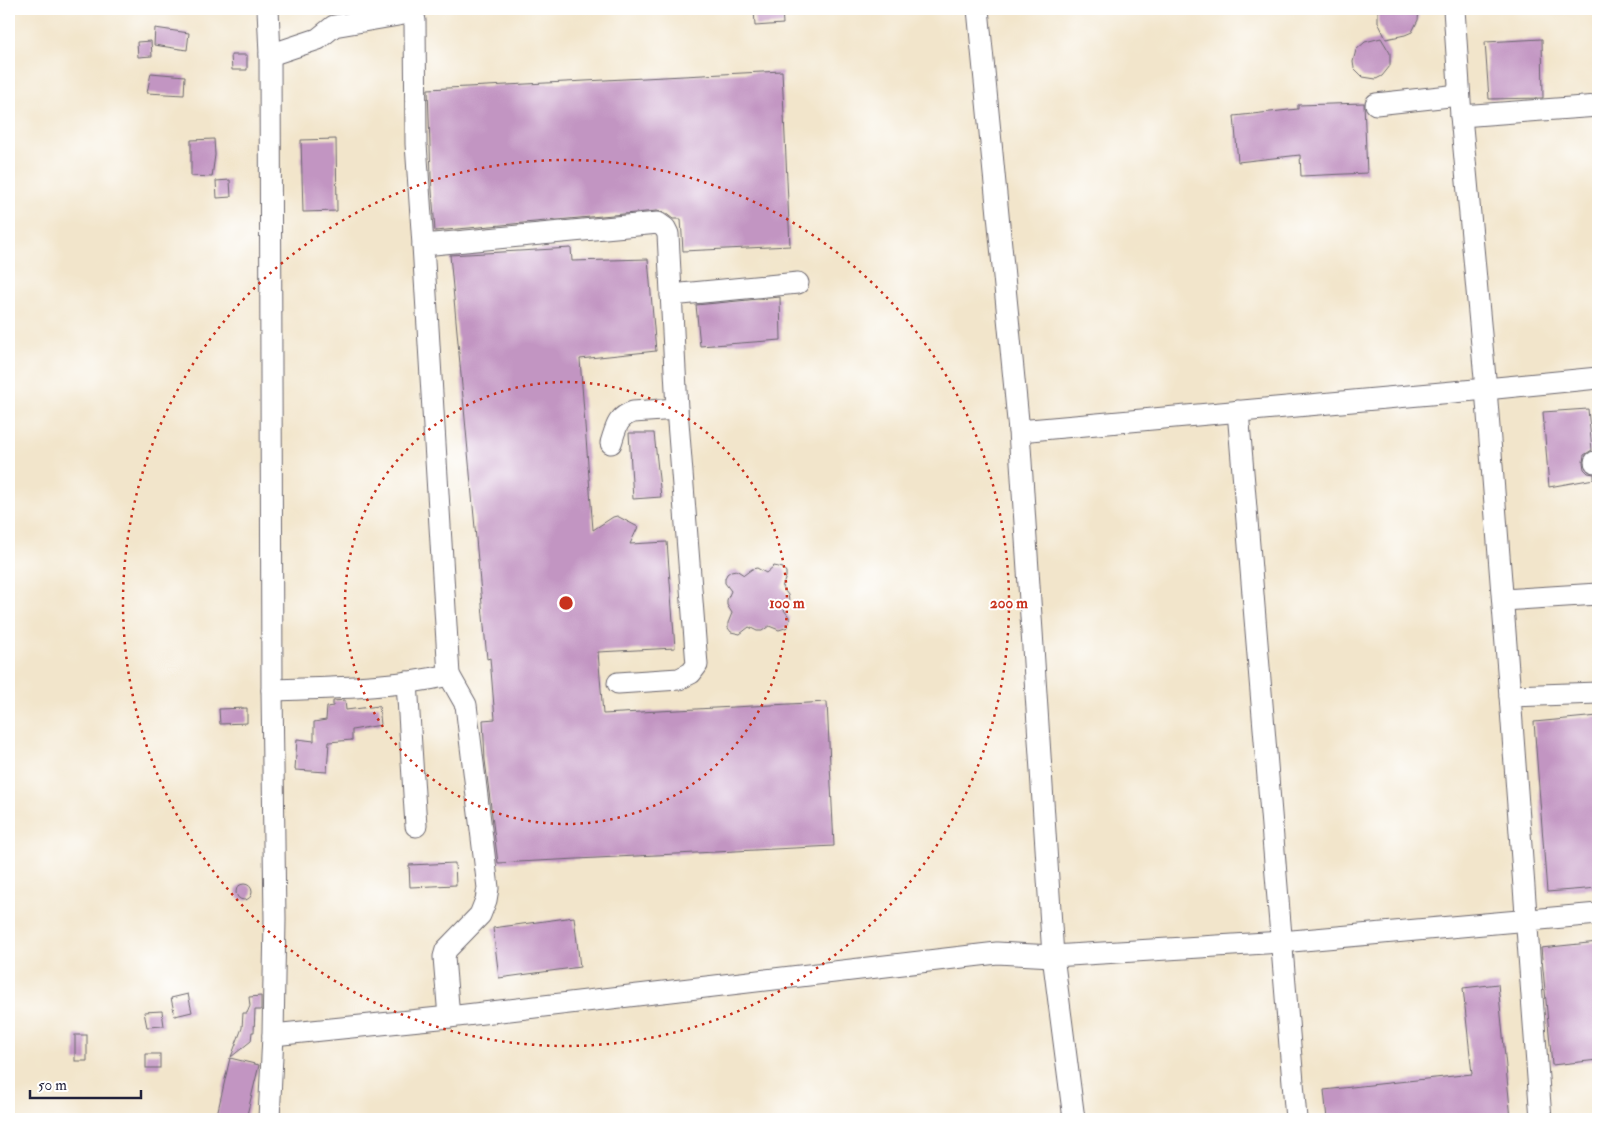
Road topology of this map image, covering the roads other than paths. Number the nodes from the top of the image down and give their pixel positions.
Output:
1 (268, 9) edge
2 (978, 9) edge
3 (1454, 9) edge
4 (270, 54) junction
5 (1376, 104) dead end
6 (1460, 105) junction
7 (1598, 106) edge
8 (423, 245) junction
9 (798, 283) dead end
10 (671, 295) junction
11 (1598, 378) edge
12 (1486, 389) junction
13 (677, 409) junction
14 (1238, 411) junction
15 (1019, 431) junction
16 (611, 443) dead end
17 (1598, 594) edge
18 (1503, 600) junction
19 (449, 675) junction
20 (407, 682) junction
21 (618, 683) dead end
22 (272, 690) junction
23 (1598, 693) edge
24 (1510, 696) junction
25 (416, 826) dead end
26 (1598, 914) edge
27 (1527, 920) junction
28 (1281, 942) junction
29 (1054, 956) junction
30 (449, 1017) junction
31 (274, 1035) junction
32 (269, 1119) edge
33 (1074, 1119) edge
34 (1296, 1119) edge
35 (1541, 1119) edge

1 - 4 street
2 - 15 street
3 - 6 street
4 - 8 street
4 - 22 street
5 - 6 street
6 - 7 street
6 - 12 street
8 - 10 street
8 - 19 street
9 - 10 street
10 - 13 street
11 - 12 street
12 - 14 street
12 - 18 street
13 - 16 street
13 - 21 street
14 - 15 street
14 - 28 street
15 - 29 street
17 - 18 street
18 - 24 street
19 - 20 street
19 - 30 street
20 - 22 street
20 - 25 street
22 - 31 street
23 - 24 street
24 - 27 street
26 - 27 street
27 - 28 street
27 - 35 street
28 - 29 street
28 - 34 street
29 - 30 street
29 - 33 street
30 - 31 street
31 - 32 street

